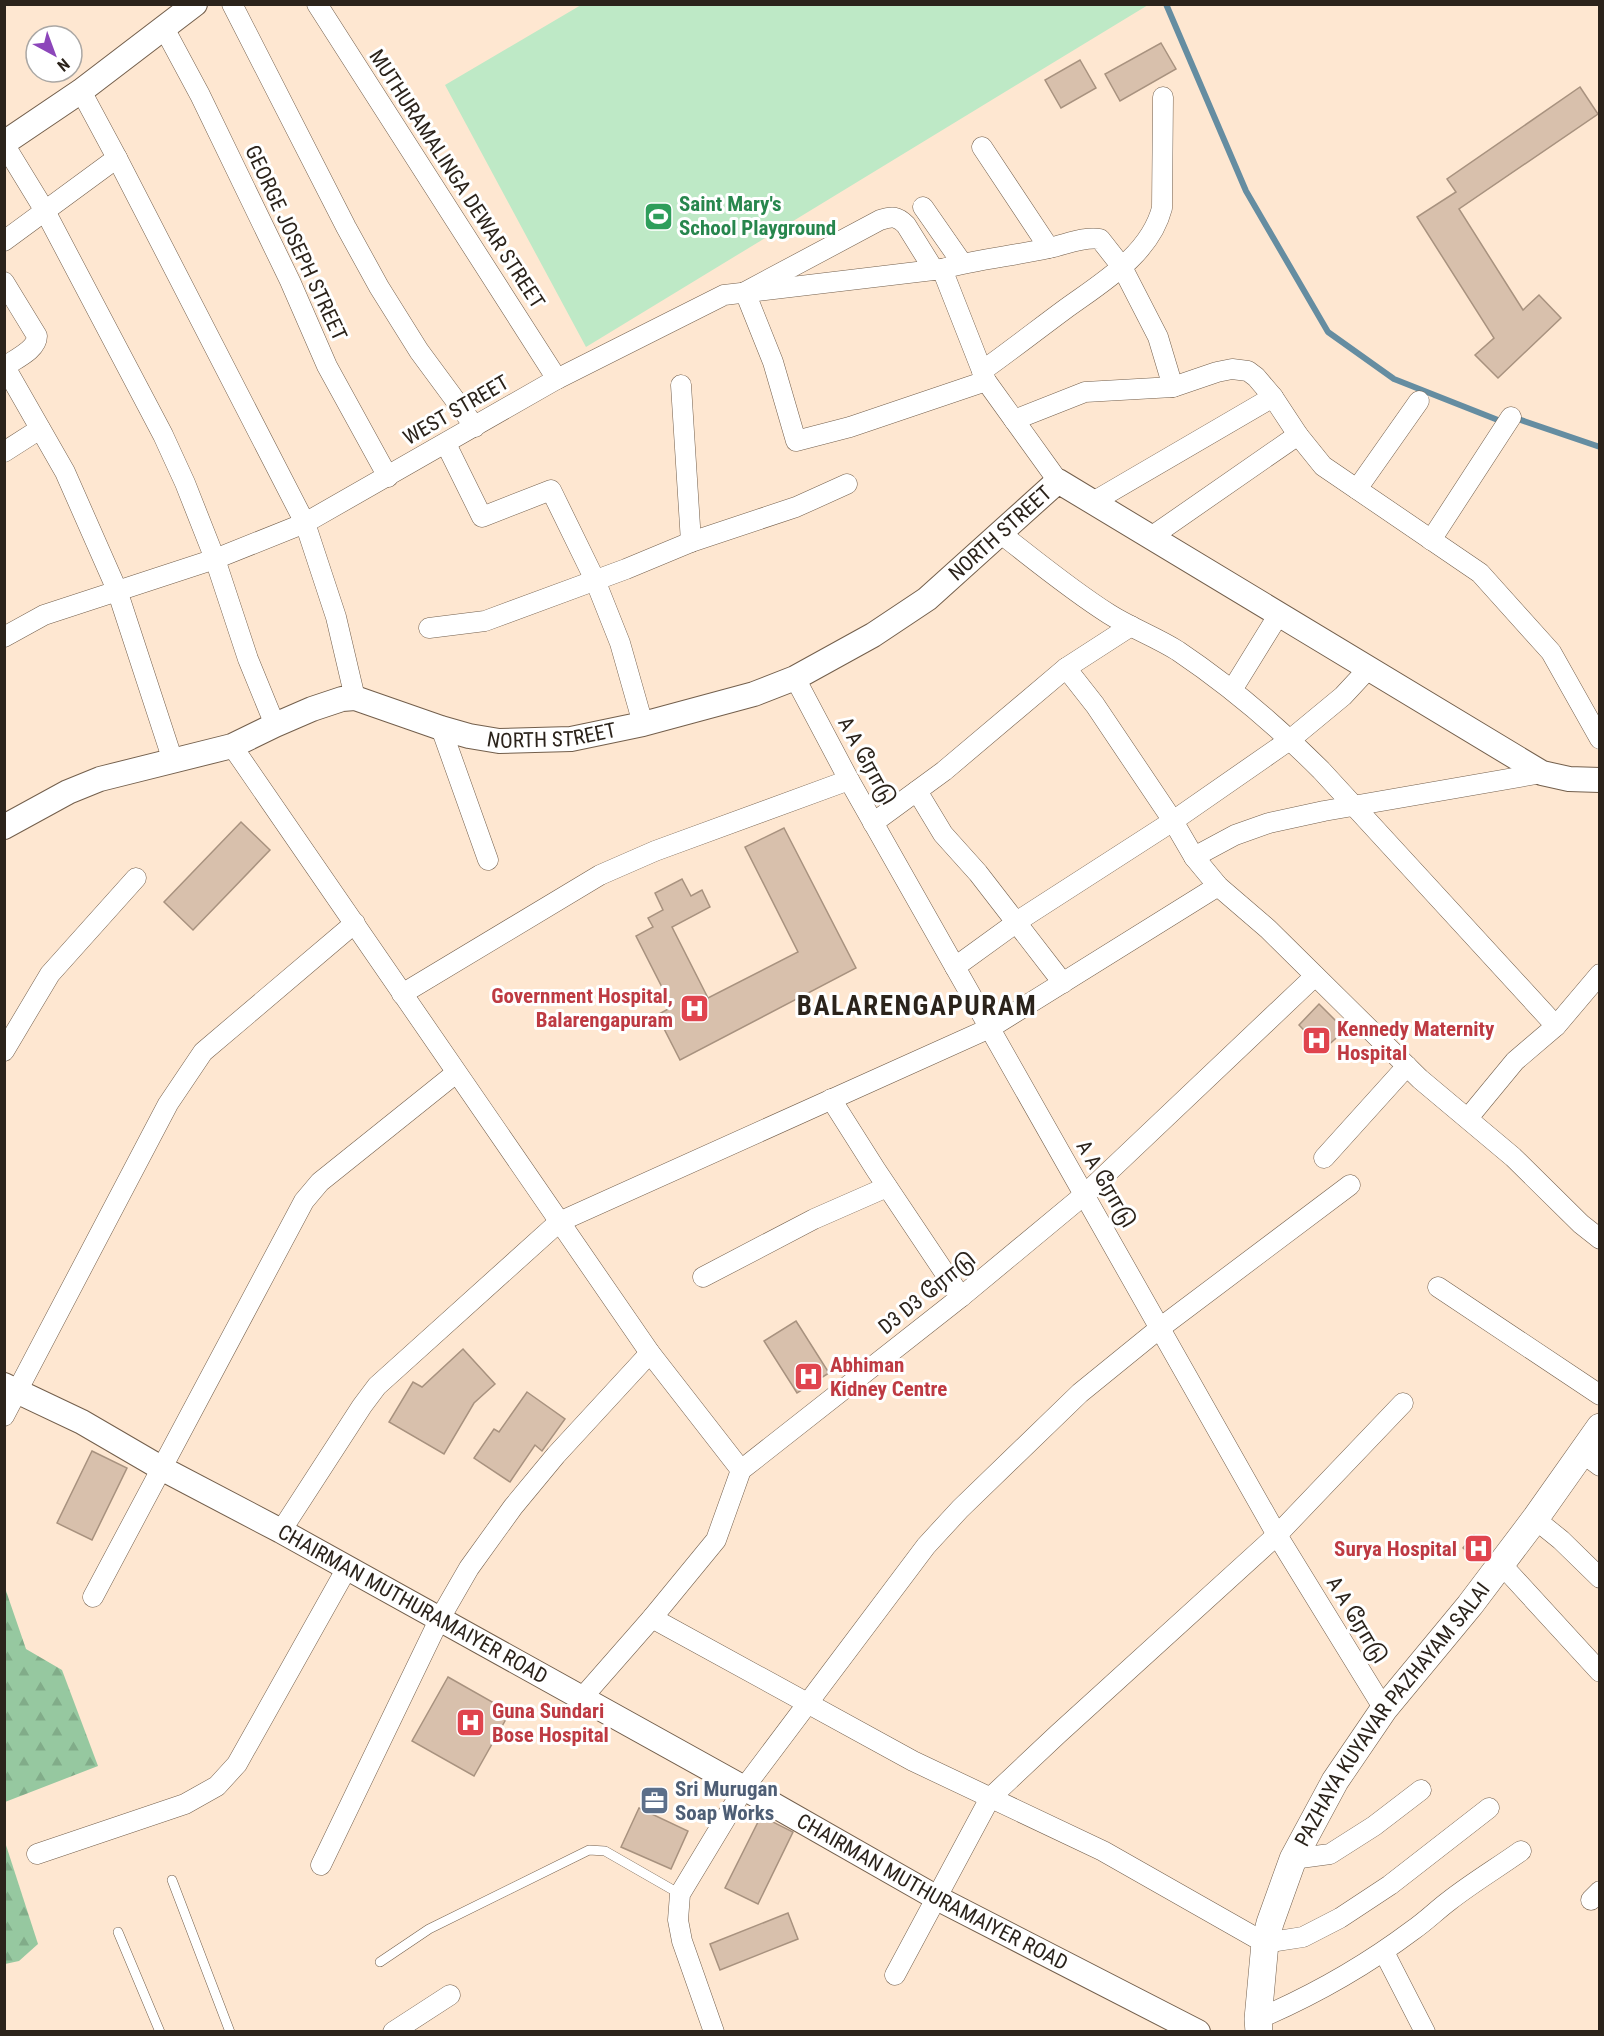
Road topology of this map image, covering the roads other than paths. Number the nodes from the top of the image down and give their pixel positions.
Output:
1 (195, 4) edge
2 (232, 4) edge
3 (317, 4) edge
4 (164, 28) junction
5 (81, 91) junction
6 (1163, 98) dead end
7 (4, 144) edge
8 (982, 147) dead end
9 (117, 158) junction
10 (923, 207) dead end
11 (45, 211) junction
12 (4, 241) edge
13 (1049, 248) junction
14 (962, 263) junction
15 (1122, 267) junction
16 (938, 269) junction
17 (4, 282) edge
18 (745, 292) junction
19 (984, 376) junction
20 (557, 379) junction
21 (681, 385) dead end
22 (1173, 387) junction
23 (1273, 397) junction
24 (1419, 401) dead end
25 (1511, 417) dead end
26 (1014, 420) junction
27 (475, 427) junction
28 (40, 429) junction
29 (1298, 435) junction
30 (446, 444) junction
31 (4, 452) edge
32 (388, 477) junction
33 (1058, 481) junction
34 (847, 484) dead end
35 (1357, 489) junction
36 (1093, 502) junction
37 (305, 523) junction
38 (1000, 533) junction
39 (1151, 537) junction
40 (1431, 540) junction
41 (691, 542) junction
42 (215, 559) junction
43 (595, 580) junction
44 (117, 590) junction
45 (1279, 614) junction
46 (1131, 626) junction
47 (429, 628) dead end
48 (4, 637) edge
49 (1369, 668) junction
50 (1066, 669) junction
51 (795, 678) junction
52 (1232, 690) junction
53 (355, 698) junction
54 (643, 724) junction
55 (275, 725) junction
56 (441, 728) junction
57 (1290, 739) junction
58 (1599, 739) edge
59 (232, 746) junction
60 (173, 761) junction
61 (1542, 773) junction
62 (849, 780) junction
63 (1599, 780) edge
64 (917, 791) junction
65 (1354, 806) junction
66 (1173, 821) junction
67 (873, 823) junction
68 (5, 826) edge
69 (1194, 857) junction
70 (488, 860) dead end
71 (136, 878) dead end
72 (1218, 886) junction
73 (355, 922) junction
74 (1016, 923) junction
75 (955, 967) junction
76 (1599, 974) edge
77 (1315, 976) junction
78 (1063, 983) junction
79 (402, 994) junction
80 (1556, 1026) junction
81 (990, 1028) junction
82 (4, 1051) edge
83 (1407, 1066) junction
84 (456, 1072) junction
85 (831, 1099) junction
86 (1468, 1118) junction
87 (1324, 1158) dead end
88 (1350, 1185) dead end
89 (887, 1187) junction
90 (1084, 1195) junction
91 (558, 1222) junction
92 (1599, 1239) edge
93 (703, 1276) dead end
94 (1438, 1287) dead end
95 (962, 1297) junction
96 (1160, 1328) junction
97 (650, 1353) junction
98 (11, 1389) edge
99 (1599, 1395) edge
100 (1403, 1403) dead end
101 (4, 1416) edge
102 (1599, 1427) edge
103 (1590, 1459) edge
104 (161, 1468) junction
105 (741, 1470) junction
106 (1535, 1519) junction
107 (281, 1531) junction
108 (1277, 1535) junction
109 (1501, 1564) junction
110 (347, 1568) junction
111 (1599, 1578) edge
112 (93, 1597) dead end
113 (652, 1618) junction
114 (439, 1620) junction
115 (1599, 1672) edge
116 (580, 1699) junction
117 (808, 1704) junction
118 (1384, 1709) junction
119 (744, 1788) junction
120 (1421, 1790) dead end
121 (990, 1798) junction
122 (1489, 1808) dead end
123 (1521, 1851) dead end
124 (37, 1854) dead end
125 (1293, 1858) junction
126 (321, 1865) dead end
127 (172, 1880) dead end
128 (680, 1894) junction
129 (937, 1898) junction
130 (118, 1932) dead end
131 (1265, 1943) junction
132 (1384, 1952) junction
133 (380, 1962) dead end
134 (895, 1975) dead end
135 (450, 1995) dead end
136 (1259, 2025) edge
137 (160, 2031) edge
138 (230, 2031) edge
139 (393, 2031) edge
140 (714, 2031) edge
141 (1198, 2031) edge
142 (1425, 2031) edge

1 - 4 street
2 - 27 street
3 - 20 street, MUTHURAMALINGA DEWAR STREET
4 - 5 street
4 - 32 street, GEORGE JOSEPH STREET
5 - 7 street
5 - 9 street
6 - 15 street
7 - 11 street
8 - 13 street
9 - 11 street
9 - 37 street
10 - 14 street
11 - 12 street
11 - 42 street
13 - 14 street, WEST STREET
13 - 15 street, WEST STREET
14 - 16 street, WEST STREET
15 - 19 street
15 - 22 street
16 - 18 street, WEST STREET
16 - 18 street
16 - 19 street
17 - 28 street
18 - 19 street
18 - 20 street, WEST STREET
19 - 26 street
20 - 27 street, WEST STREET
21 - 41 street
22 - 23 street
22 - 26 street
23 - 29 street
23 - 36 street
24 - 35 street
25 - 40 street
26 - 33 street
27 - 30 street, WEST STREET
28 - 31 street
28 - 44 street
29 - 35 street
29 - 39 street
30 - 32 street, WEST STREET
30 - 43 street
32 - 37 street, WEST STREET
33 - 36 street
33 - 38 street, NORTH STREET
34 - 41 street
35 - 40 street
36 - 39 street
37 - 42 street, WEST STREET
37 - 53 street
38 - 46 street
38 - 51 street, NORTH STREET
39 - 45 street
40 - 58 street
41 - 43 street
42 - 44 street, WEST STREET
42 - 55 street
43 - 47 street
43 - 54 street
44 - 48 street, WEST STREET
44 - 60 street
45 - 49 street
45 - 52 street
46 - 50 street
46 - 52 street
49 - 57 street
49 - 61 street
50 - 64 street
50 - 66 street
51 - 54 street, NORTH STREET
51 - 62 street, A A ரோடு
52 - 57 street
53 - 55 street
53 - 56 street, NORTH STREET
54 - 56 street, NORTH STREET
55 - 59 street
56 - 70 street
57 - 65 street
57 - 66 street
59 - 60 street
59 - 73 street
60 - 68 street
61 - 63 street
61 - 65 street
62 - 67 street, A A ரோடு
62 - 79 street
64 - 67 street
64 - 74 street
65 - 69 street
65 - 80 street
66 - 69 street
66 - 74 street
67 - 75 street, A A ரோடு
69 - 72 street
71 - 82 street
72 - 77 street
72 - 78 street
73 - 79 street
73 - 98 street
74 - 75 street
74 - 78 street
75 - 81 street, A A ரோடு
76 - 80 street
77 - 83 street
77 - 90 street, D3 D3 ரோடு
78 - 81 street
79 - 84 street
80 - 86 street
81 - 85 street
81 - 90 street, A A ரோடு
83 - 86 street
83 - 87 street
84 - 91 street
84 - 104 street
85 - 89 street
85 - 91 street
86 - 92 street
88 - 96 street
89 - 93 street
89 - 95 street
90 - 95 street, D3 D3 ரோடு
90 - 96 street, A A ரோடு
91 - 97 street
91 - 107 street
94 - 99 street
95 - 105 street, D3 D3 ரோடு
96 - 108 street, A A ரோடு
96 - 117 street
97 - 105 street
97 - 114 street
98 - 101 street
98 - 104 street, CHAIRMAN MUTHURAMAIYER ROAD
100 - 108 street
102 - 103 main road, PAZHAYA KUYAVAR PAZHAYAM SALAI
103 - 106 main road, PAZHAYA KUYAVAR PAZHAYAM SALAI
104 - 107 street, CHAIRMAN MUTHURAMAIYER ROAD
104 - 112 street
105 - 113 street
106 - 109 main road, PAZHAYA KUYAVAR PAZHAYAM SALAI
106 - 111 street
107 - 110 street, CHAIRMAN MUTHURAMAIYER ROAD
108 - 118 street, A A ரோடு
108 - 121 street
109 - 115 street
109 - 118 main road, PAZHAYA KUYAVAR PAZHAYAM SALAI
110 - 114 street, CHAIRMAN MUTHURAMAIYER ROAD
110 - 124 street
113 - 116 street
113 - 117 street
114 - 116 street, CHAIRMAN MUTHURAMAIYER ROAD
114 - 126 street
116 - 119 street, CHAIRMAN MUTHURAMAIYER ROAD
117 - 119 street
117 - 121 street
118 - 125 main road, PAZHAYA KUYAVAR PAZHAYAM SALAI
119 - 128 street
119 - 129 street, CHAIRMAN MUTHURAMAIYER ROAD
120 - 125 street
121 - 129 street
121 - 131 street
122 - 131 street
123 - 132 street
125 - 131 main road, PAZHAYA KUYAVAR PAZHAYAM SALAI
127 - 138 lane
128 - 133 lane
128 - 140 street
129 - 134 street
129 - 141 street, CHAIRMAN MUTHURAMAIYER ROAD
130 - 137 lane
131 - 136 main road, PAZHAYA KUYAVAR PAZHAYAM SALAI
132 - 136 street
132 - 142 street
135 - 139 street

